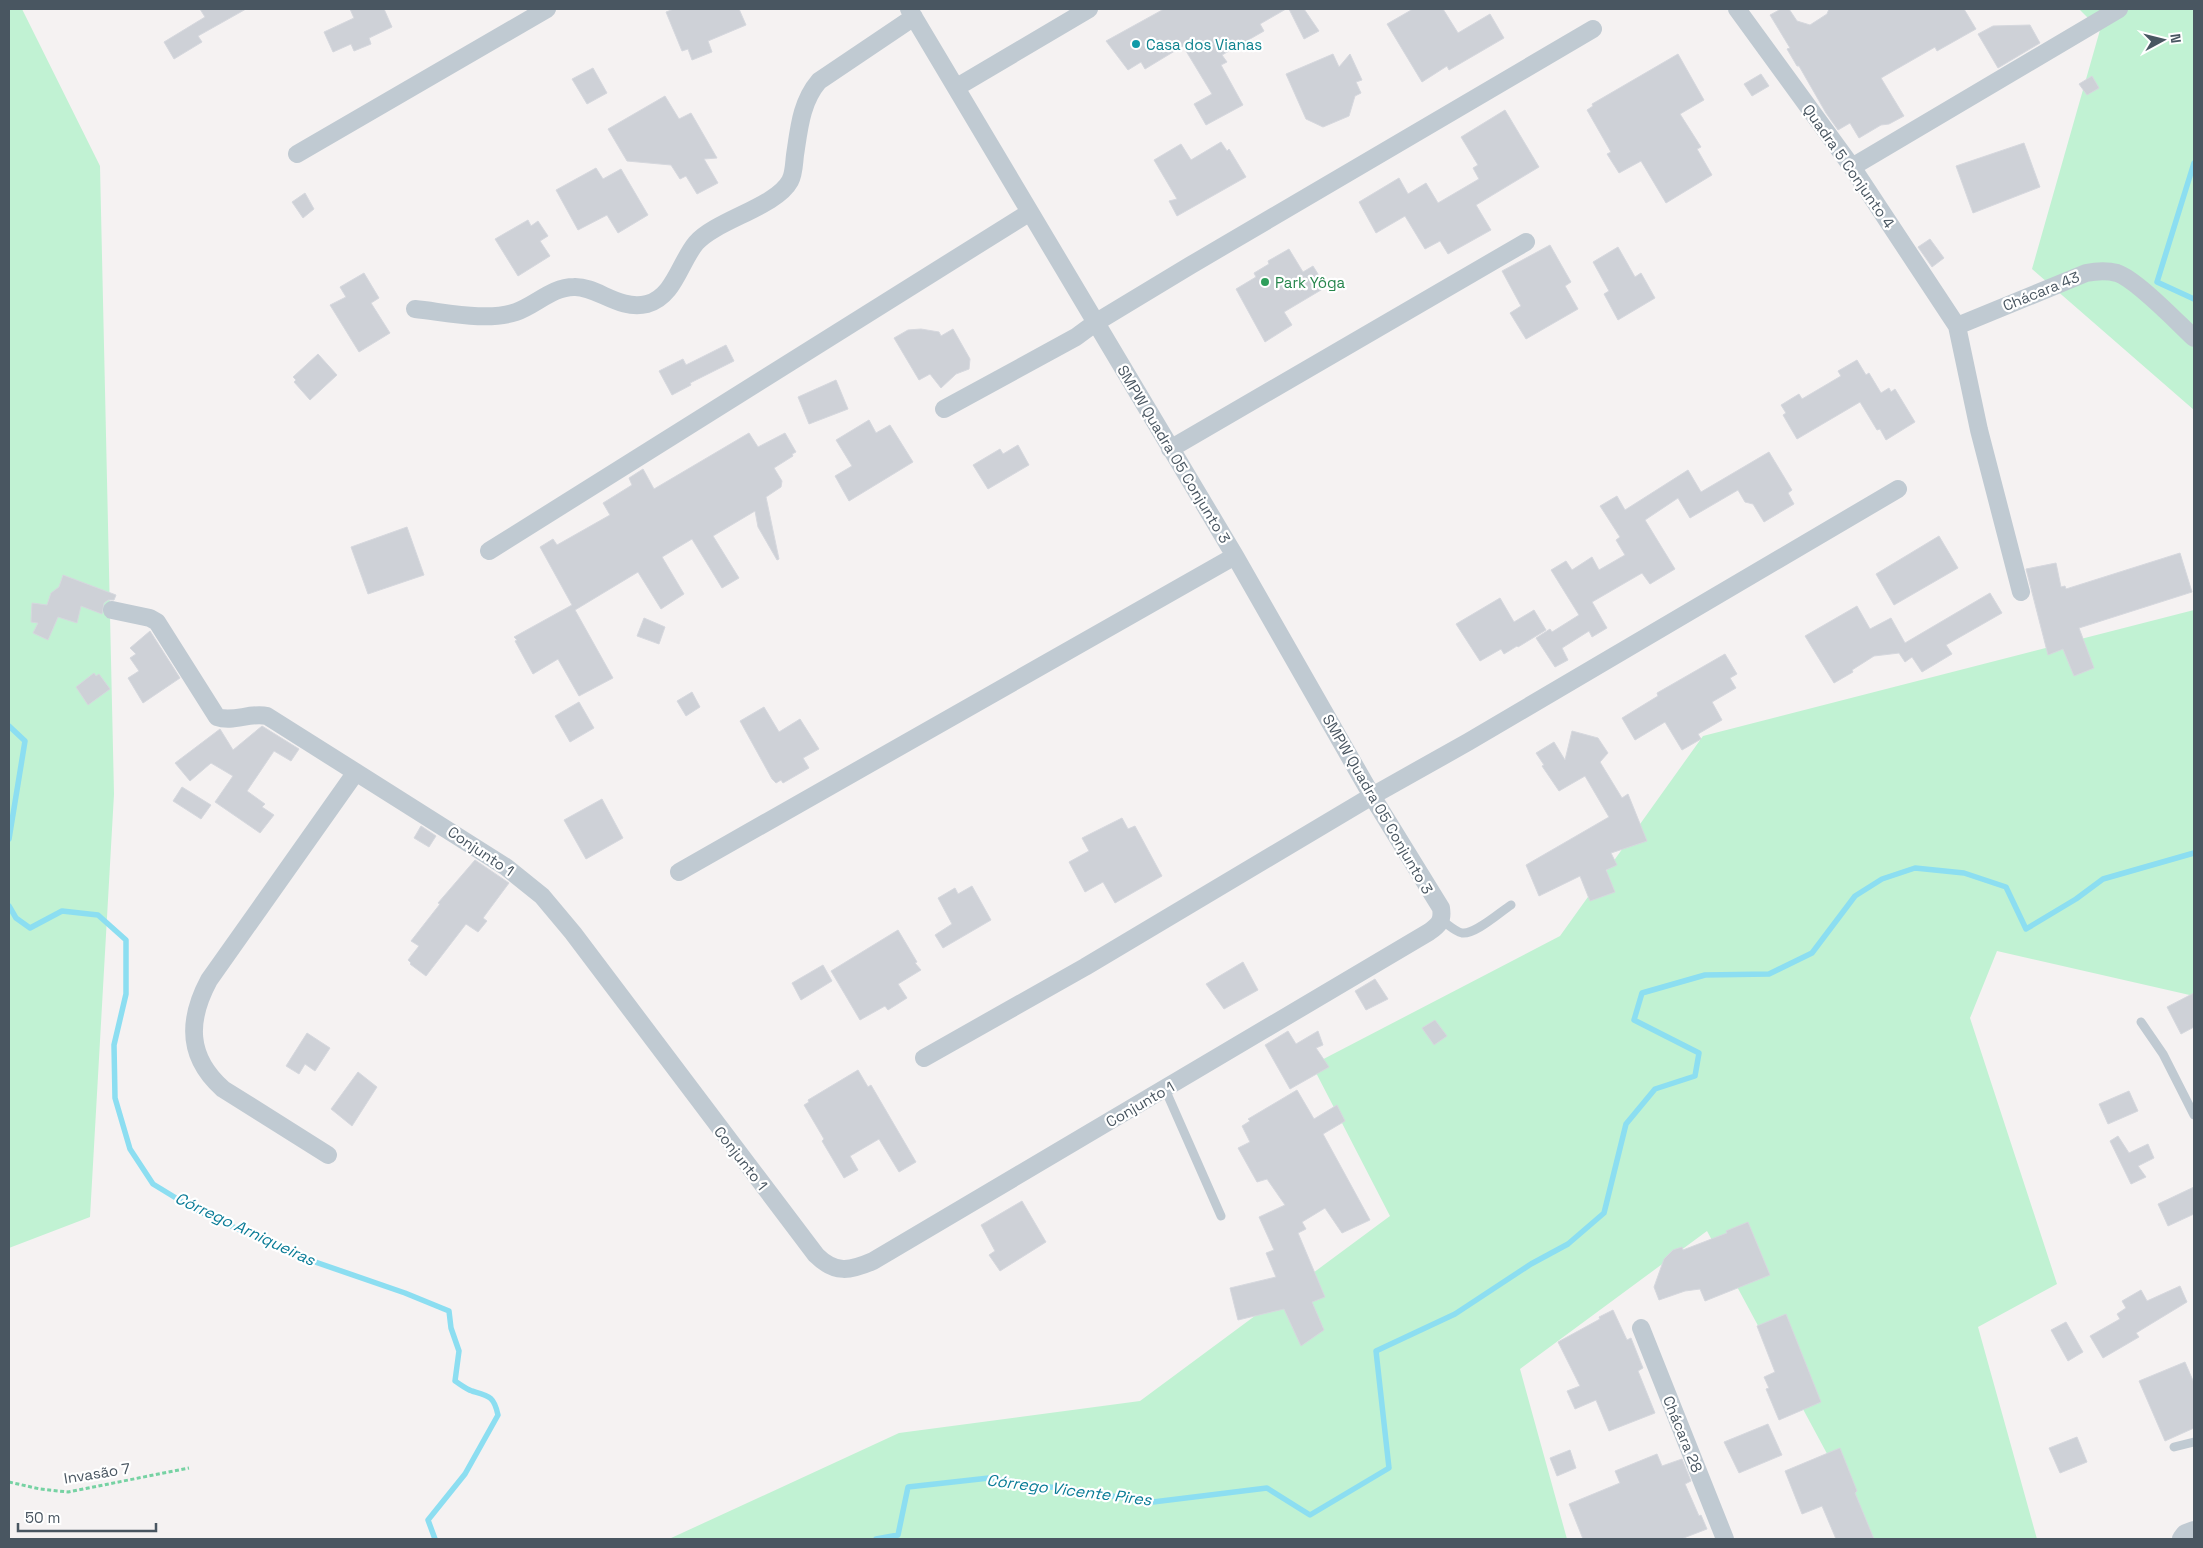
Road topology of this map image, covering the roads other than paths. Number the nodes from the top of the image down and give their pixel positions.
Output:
1 (547, 9) edge
2 (1089, 9) edge
3 (1737, 9) edge
4 (2119, 9) edge
5 (912, 13) edge
6 (1593, 29) dead end
7 (957, 87) junction
8 (297, 154) dead end
9 (1852, 166) junction
10 (1030, 212) junction
11 (1526, 242) dead end
12 (415, 309) dead end
13 (1095, 323) junction
14 (1957, 326) junction
15 (2194, 338) edge
16 (944, 409) dead end
17 (1170, 449) junction
18 (1898, 489) dead end
19 (489, 551) dead end
20 (1235, 556) junction
21 (2021, 592) dead end
22 (112, 610) dead end
23 (356, 772) junction
24 (1372, 796) junction
25 (679, 872) dead end
26 (1511, 905) dead end
27 (1442, 920) junction
28 (2141, 1022) dead end
29 (924, 1058) dead end
30 (1165, 1089) junction
31 (2194, 1115) edge
32 (328, 1155) dead end
33 (1221, 1216) dead end
34 (1641, 1328) dead end
35 (2194, 1442) edge
36 (2174, 1447) dead end
37 (2194, 1532) edge
38 (1725, 1539) edge
39 (2183, 1539) edge

1 - 8 street
2 - 7 street
3 - 9 street, Quadra 5 Conjunto 4
4 - 9 street
5 - 7 street, SMPW Quadra 05 Conjunto 3
5 - 12 street
6 - 13 street
7 - 10 street, SMPW Quadra 05 Conjunto 3
9 - 14 street, Quadra 5 Conjunto 4
10 - 13 street, SMPW Quadra 05 Conjunto 3
10 - 19 street
11 - 17 street
13 - 16 street
13 - 17 street, SMPW Quadra 05 Conjunto 3
14 - 15 street, Chácara 43
14 - 21 street
17 - 20 street, SMPW Quadra 05 Conjunto 3
18 - 24 street
20 - 24 street, SMPW Quadra 05 Conjunto 3
20 - 25 street
22 - 23 street, Conjunto 1
23 - 30 street, Conjunto 1
23 - 32 street
24 - 27 street, SMPW Quadra 05 Conjunto 3
24 - 29 street
26 - 27 lane
27 - 30 street, Conjunto 1
28 - 31 lane
30 - 33 lane
34 - 38 street, Chácara 28
35 - 36 lane
37 - 39 street

